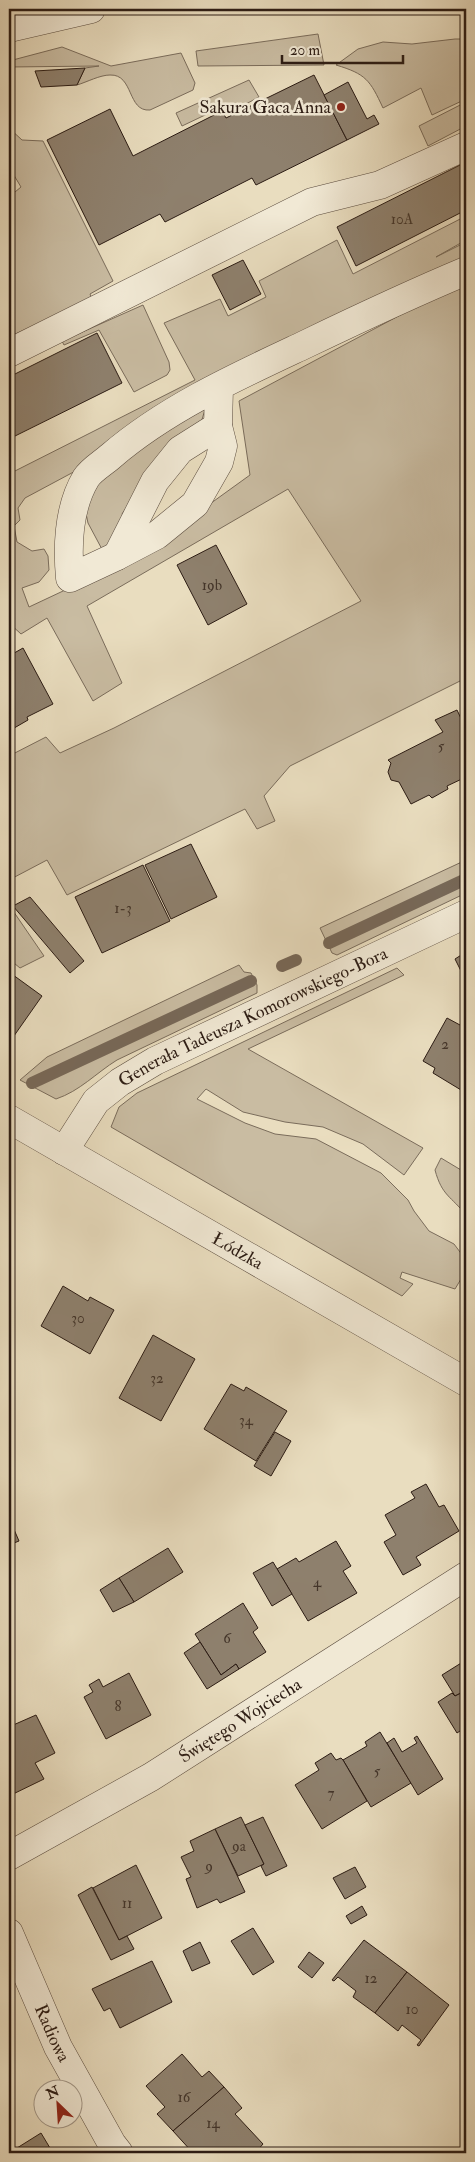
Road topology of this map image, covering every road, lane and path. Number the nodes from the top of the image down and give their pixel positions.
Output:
1 (91, 9) edge
2 (19, 20) edge
3 (466, 146) edge
4 (466, 271) edge
5 (9, 353) edge
6 (219, 388) junction
7 (218, 426) junction
8 (117, 556) junction
9 (466, 914) edge
10 (9, 1119) edge
11 (64, 1151) junction
12 (466, 1382) edge
13 (466, 1576) edge
14 (9, 1856) edge
15 (9, 1933) edge
16 (119, 2153) edge

1 - 2 street
3 - 5 street
4 - 6 street
6 - 7 street
6 - 8 street
7 - 8 street
7 - 8 street
9 - 11 street, Generała Tadeusza Komorowskiego-Bora
10 - 11 street, Łódzka
11 - 12 street, Łódzka
13 - 14 street, Świętego Wojciecha
15 - 16 street, Radiowa

